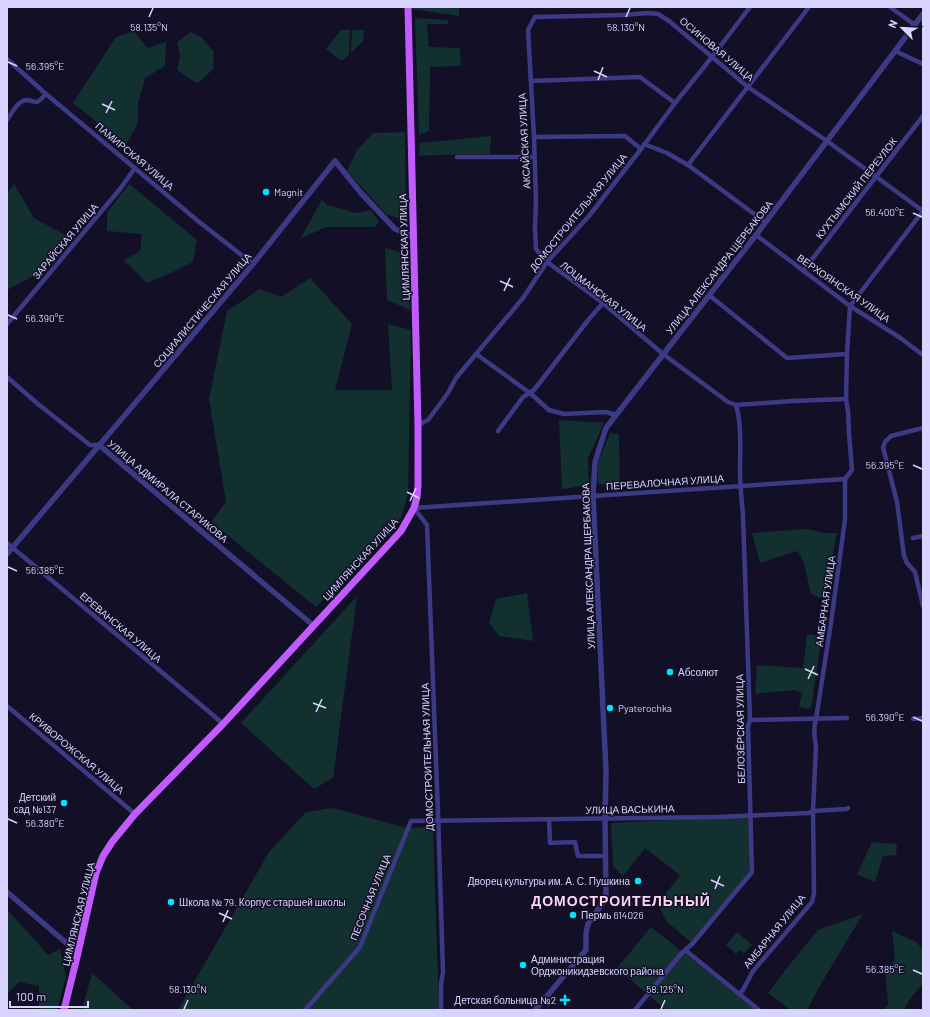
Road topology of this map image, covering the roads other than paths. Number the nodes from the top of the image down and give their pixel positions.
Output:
1 (408, 7) edge
2 (750, 7) edge
3 (809, 7) edge
4 (890, 7) edge
5 (923, 14) edge
6 (535, 17) joint
7 (915, 25) junction
8 (895, 51) junction
9 (712, 57) junction
10 (7, 59) edge
11 (923, 64) edge
12 (531, 81) junction
13 (748, 87) junction
14 (46, 94) junction
15 (675, 103) junction
16 (923, 116) edge
17 (7, 120) edge
18 (534, 137) junction
19 (827, 141) junction
20 (643, 146) junction
21 (457, 157) dead end
22 (534, 157) junction
23 (688, 165) junction
24 (135, 168) junction
25 (877, 177) junction
26 (923, 211) edge
27 (765, 222) junction
28 (756, 235) junction
29 (414, 237) junction
30 (244, 249) dead end
31 (240, 255) junction
32 (547, 262) junction
33 (253, 264) junction
34 (803, 271) junction
35 (709, 295) junction
36 (603, 303) junction
37 (850, 306) junction
38 (7, 324) edge
39 (476, 354) junction
40 (663, 354) junction
41 (847, 354) junction
42 (923, 355) edge
43 (7, 377) edge
44 (530, 394) junction
45 (846, 399) junction
46 (736, 405) junction
47 (616, 415) junction
48 (418, 425) junction
49 (923, 428) edge
50 (498, 431) dead end
51 (99, 445) junction
52 (845, 479) junction
53 (740, 486) junction
54 (593, 496) junction
55 (414, 508) junction
56 (923, 536) edge
57 (913, 538) dead end
58 (7, 543) edge
59 (12, 547) junction
60 (7, 554) edge
61 (923, 606) edge
62 (314, 626) junction
63 (7, 706) edge
64 (847, 718) dead end
65 (923, 718) edge
66 (816, 719) junction
67 (913, 719) dead end
68 (750, 720) junction
69 (223, 724) junction
70 (848, 808) dead end
71 (813, 811) junction
72 (135, 814) junction
73 (750, 815) junction
74 (605, 818) junction
75 (549, 819) junction
76 (411, 821) joint
77 (439, 821) junction
78 (605, 856) junction
79 (7, 892) edge
80 (685, 950) junction
81 (78, 953) junction
82 (740, 994) junction
83 (64, 1010) edge
84 (305, 1010) edge
85 (441, 1010) edge
86 (535, 1010) edge
87 (635, 1010) edge
88 (759, 1010) edge

1 - 29 main road, ЦИМЛЯНСКАЯ УЛИЦА
2 - 9 street, ДОМОСТРОИТЕЛЬНАЯ УЛИЦА
3 - 13 street
4 - 7 street
5 - 7 street, УЛИЦА АЛЕКСАНДРА ЩЕРБАКОВА
6 - 9 street, ОСИНОВАЯ УЛИЦА
6 - 12 street, АКСАЙСКАЯ УЛИЦА
7 - 8 street, УЛИЦА АЛЕКСАНДРА ЩЕРБАКОВА
8 - 11 street
8 - 19 street, УЛИЦА АЛЕКСАНДРА ЩЕРБАКОВА
9 - 13 street, ОСИНОВАЯ УЛИЦА
9 - 15 street, ДОМОСТРОИТЕЛЬНАЯ УЛИЦА
10 - 14 street, ПАМИРСКАЯ УЛИЦА
12 - 15 street
12 - 18 street, АКСАЙСКАЯ УЛИЦА
13 - 19 street, ОСИНОВАЯ УЛИЦА
13 - 23 street
14 - 17 street
14 - 24 street, ПАМИРСКАЯ УЛИЦА
15 - 20 street, ДОМОСТРОИТЕЛЬНАЯ УЛИЦА
16 - 25 street, КУХТЫМСКИЙ ПЕРЕУЛОК
18 - 20 street
18 - 22 street, АКСАЙСКАЯ УЛИЦА
19 - 25 street, ОСИНОВАЯ УЛИЦА
19 - 27 street, УЛИЦА АЛЕКСАНДРА ЩЕРБАКОВА
20 - 23 street
20 - 32 street, ДОМОСТРОИТЕЛЬНАЯ УЛИЦА
21 - 22 street
22 - 32 street, АКСАЙСКАЯ УЛИЦА
23 - 27 street
24 - 31 street, ПАМИРСКАЯ УЛИЦА
24 - 38 street, ЗАРАЙСКАЯ УЛИЦА
25 - 26 street, ОСИНОВАЯ УЛИЦА
25 - 34 street, КУХТЫМСКИЙ ПЕРЕУЛОК
26 - 37 street
27 - 28 street, УЛИЦА АЛЕКСАНДРА ЩЕРБАКОВА
28 - 34 street, ВЕРХОЯНСКАЯ УЛИЦА
28 - 35 street, УЛИЦА АЛЕКСАНДРА ЩЕРБАКОВА
29 - 33 street, СОЦИАЛИСТИЧЕСКАЯ УЛИЦА
29 - 48 main road, ЦИМЛЯНСКАЯ УЛИЦА
30 - 31 street
31 - 33 street, ПАМИРСКАЯ УЛИЦА
32 - 36 street, ЛОЦМАНСКАЯ УЛИЦА
32 - 39 street, ДОМОСТРОИТЕЛЬНАЯ УЛИЦА
33 - 51 street, СОЦИАЛИСТИЧЕСКАЯ УЛИЦА
34 - 37 street, ВЕРХОЯНСКАЯ УЛИЦА
35 - 40 street, УЛИЦА АЛЕКСАНДРА ЩЕРБАКОВА
35 - 41 street
36 - 40 street, ЛОЦМАНСКАЯ УЛИЦА
36 - 44 street
37 - 41 street, АМБАРНАЯ УЛИЦА
37 - 42 street, ВЕРХОЯНСКАЯ УЛИЦА
39 - 44 street
39 - 48 street, ДОМОСТРОИТЕЛЬНАЯ УЛИЦА
40 - 46 street, ЛОЦМАНСКАЯ УЛИЦА
40 - 47 street, УЛИЦА АЛЕКСАНДРА ЩЕРБАКОВА
41 - 45 street, АМБАРНАЯ УЛИЦА
43 - 51 street, УЛИЦА АДМИРАЛА СТАРИКОВА
44 - 47 street
44 - 50 street
45 - 46 street
45 - 52 street, АМБАРНАЯ УЛИЦА
46 - 53 street, БЕЛОЗЁРСКАЯ УЛИЦА
47 - 54 street, УЛИЦА АЛЕКСАНДРА ЩЕРБАКОВА
48 - 55 main road, ЦИМЛЯНСКАЯ УЛИЦА
49 - 61 street
51 - 59 street, СОЦИАЛИСТИЧЕСКАЯ УЛИЦА
51 - 62 street, УЛИЦА АДМИРАЛА СТАРИКОВА
52 - 53 street, ПЕРЕВАЛОЧНАЯ УЛИЦА
52 - 66 street, АМБАРНАЯ УЛИЦА
53 - 54 street, ПЕРЕВАЛОЧНАЯ УЛИЦА
53 - 68 street, БЕЛОЗЁРСКАЯ УЛИЦА
54 - 55 street, ПЕРЕВАЛОЧНАЯ УЛИЦА
54 - 74 street, УЛИЦА АЛЕКСАНДРА ЩЕРБАКОВА
55 - 62 main road, ЦИМЛЯНСКАЯ УЛИЦА
55 - 77 street, ДОМОСТРОИТЕЛЬНАЯ УЛИЦА
56 - 57 street
58 - 59 street, ЕРЕВАНСКАЯ УЛИЦА
59 - 60 street, СОЦИАЛИСТИЧЕСКАЯ УЛИЦА
59 - 69 street, ЕРЕВАНСКАЯ УЛИЦА
62 - 69 main road, ЦИМЛЯНСКАЯ УЛИЦА
63 - 72 street, КРИВОРОЖСКАЯ УЛИЦА
64 - 66 street
65 - 67 street
66 - 68 street
66 - 71 street, АМБАРНАЯ УЛИЦА
68 - 73 street, БЕЛОЗЁРСКАЯ УЛИЦА
69 - 72 main road, ЦИМЛЯНСКАЯ УЛИЦА
70 - 71 street, УЛИЦА ВАСЬКИНА
71 - 73 street, УЛИЦА ВАСЬКИНА
71 - 82 street, АМБАРНАЯ УЛИЦА
72 - 81 main road, ЦИМЛЯНСКАЯ УЛИЦА
73 - 74 street, УЛИЦА ВАСЬКИНА
73 - 80 street, БЕЛОЗЁРСКАЯ УЛИЦА
74 - 75 street, УЛИЦА ВАСЬКИНА
74 - 78 street, УЛИЦА АЛЕКСАНДРА ЩЕРБАКОВА
75 - 77 street, УЛИЦА ВАСЬКИНА
75 - 78 street
76 - 77 street, УЛИЦА ВАСЬКИНА
76 - 84 street, ПЕСОЧНАЯ УЛИЦА
77 - 85 street, ДОМОСТРОИТЕЛЬНАЯ УЛИЦА
78 - 86 street, УЛИЦА АЛЕКСАНДРА ЩЕРБАКОВА
79 - 81 street
80 - 82 street
80 - 87 street, БЕЛОЗЁРСКАЯ УЛИЦА
81 - 83 main road, ЦИМЛЯНСКАЯ УЛИЦА
82 - 88 street

